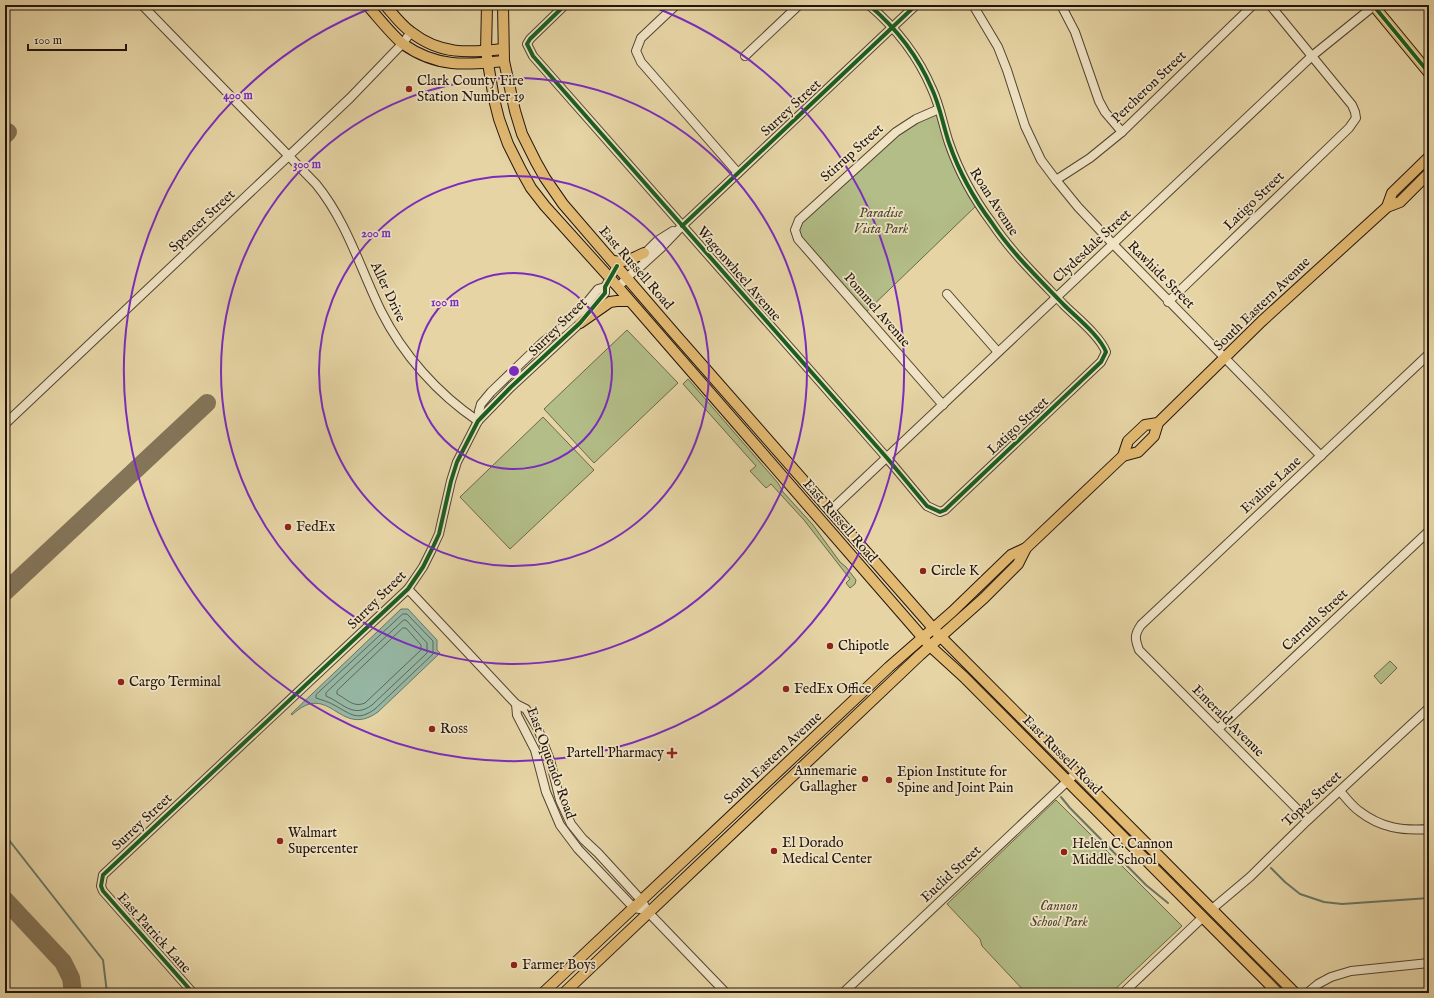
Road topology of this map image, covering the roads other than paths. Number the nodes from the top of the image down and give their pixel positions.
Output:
1 (142, 5) edge
2 (367, 5) edge
3 (385, 5) edge
4 (487, 5) edge
5 (503, 5) edge
6 (566, 5) edge
7 (676, 5) edge
8 (799, 5) edge
9 (869, 5) edge
10 (916, 5) edge
11 (973, 5) edge
12 (1061, 5) edge
13 (1253, 5) edge
14 (1270, 5) edge
15 (1374, 5) edge
16 (893, 27) junction
17 (411, 32) junction
18 (402, 43) junction
19 (503, 49) junction
20 (486, 51) junction
21 (745, 56) dead end
22 (1312, 56) junction
23 (504, 60) junction
24 (488, 62) junction
25 (1429, 74) edge
26 (939, 109) junction
27 (1122, 132) junction
28 (289, 156) junction
29 (1429, 157) edge
30 (738, 173) junction
31 (1429, 174) edge
32 (1056, 180) junction
33 (1387, 207) junction
34 (682, 226) junction
35 (795, 230) joint
36 (1112, 244) junction
37 (644, 253) junction
38 (615, 263) junction
39 (630, 275) junction
40 (607, 283) junction
41 (618, 288) junction
42 (947, 294) dead end
43 (1056, 298) junction
44 (630, 302) junction
45 (1168, 302) junction
46 (580, 323) junction
47 (563, 327) junction
48 (998, 352) junction
49 (1106, 352) joint
50 (1429, 354) edge
51 (1226, 358) junction
52 (539, 361) junction
53 (943, 405) junction
54 (478, 422) junction
55 (1158, 423) junction
56 (5, 424) edge
57 (781, 456) junction
58 (1123, 456) junction
59 (1321, 456) junction
60 (887, 458) junction
61 (772, 464) junction
62 (830, 511) junction
63 (940, 512) joint
64 (1429, 531) edge
65 (1026, 548) junction
66 (408, 589) junction
67 (933, 629) junction
68 (940, 636) junction
69 (923, 638) junction
70 (1135, 638) joint
71 (930, 646) junction
72 (516, 704) junction
73 (1429, 708) edge
74 (1218, 729) junction
75 (1057, 754) junction
76 (1048, 762) junction
77 (1076, 773) junction
78 (774, 775) junction
79 (785, 782) junction
80 (1067, 782) junction
81 (1340, 791) junction
82 (1308, 820) junction
83 (1429, 829) edge
84 (101, 886) joint
85 (638, 904) junction
86 (1212, 909) junction
87 (648, 912) junction
88 (1203, 917) junction
89 (1265, 963) junction
90 (1429, 963) edge
91 (193, 993) edge
92 (543, 993) edge
93 (564, 993) edge
94 (726, 993) edge
95 (843, 993) edge
96 (1123, 993) edge
97 (1278, 993) edge
98 (1295, 993) edge
99 (1307, 993) edge

1 - 28 street, Aller Drive
2 - 18 main road
3 - 17 main road
4 - 20 main road, East Russell Road
5 - 19 main road, East Russell Road
6 - 34 street, Wagonwheel Avenue
7 - 30 street
8 - 21 street
9 - 16 street, Roan Avenue
10 - 16 street, Surrey Street
11 - 32 street, Rawhide Street
12 - 27 street
13 - 27 street, Percheron Street
14 - 22 street
15 - 22 street, Clydesdale Street
15 - 25 main road
16 - 26 street, Roan Avenue
16 - 30 street, Surrey Street
17 - 18 street, Spencer Street
17 - 20 main road
18 - 24 main road
18 - 28 street, Spencer Street
19 - 20 main road
19 - 23 main road, East Russell Road
20 - 24 main road, East Russell Road
22 - 36 street, Clydesdale Street
22 - 45 street, Latigo Street
23 - 24 main road
23 - 38 main road, East Russell Road
24 - 40 main road, East Russell Road
26 - 35 street, Stirrup Street
26 - 43 street, Roan Avenue
27 - 32 street, Percheron Street
28 - 54 street, Aller Drive
28 - 56 street, Spencer Street
29 - 33 main road, South Eastern Avenue
30 - 34 street, Surrey Street
31 - 33 main road, South Eastern Avenue
32 - 36 street, Rawhide Street
33 - 51 main road, South Eastern Avenue
34 - 37 street, Surrey Street
34 - 39 street, Surrey Street
34 - 60 street, Wagonwheel Avenue
35 - 53 street, Pommel Avenue
36 - 43 street, Clydesdale Street
36 - 45 street, Rawhide Street
37 - 38 main road
37 - 39 street, Surrey Street
38 - 39 main road, East Russell Road
38 - 40 street, Surrey Street
39 - 41 street, Surrey Street
39 - 57 main road, East Russell Road
40 - 41 main road, East Russell Road
40 - 46 street, Surrey Street
40 - 47 street, Surrey Street
41 - 44 main road, East Russell Road
42 - 48 street
43 - 48 street, Clydesdale Street
43 - 49 street, Roan Avenue
44 - 46 main road
44 - 61 main road, East Russell Road
45 - 51 street, Rawhide Street
46 - 52 street, Surrey Street
47 - 52 street
47 - 54 street, Surrey Street
48 - 53 street, Clydesdale Street
49 - 63 street, Latigo Street
50 - 59 street, Evaline Lane
51 - 55 main road, South Eastern Avenue
51 - 59 street, Rawhide Street
52 - 54 street, Surrey Street
53 - 60 street, Clydesdale Street
54 - 66 street, Surrey Street
55 - 58 main road, South Eastern Avenue
55 - 58 main road, South Eastern Avenue
57 - 61 main road
57 - 62 main road, East Russell Road
58 - 65 main road, South Eastern Avenue
59 - 70 street, Evaline Lane
60 - 62 street, Clydesdale Street
60 - 63 street, Wagonwheel Avenue
61 - 69 main road, East Russell Road
62 - 67 main road, East Russell Road
64 - 74 street, Carruth Street
65 - 67 main road, South Eastern Avenue
65 - 68 main road, South Eastern Avenue
66 - 72 street, East Oquendo Road
66 - 84 street, Surrey Street
67 - 68 main road, East Russell Road
67 - 69 main road, South Eastern Avenue
68 - 71 main road, South Eastern Avenue
68 - 75 main road, East Russell Road
69 - 71 main road, East Russell Road
69 - 78 main road, South Eastern Avenue
70 - 74 street, Emerald Avenue
71 - 76 main road, East Russell Road
71 - 79 main road, South Eastern Avenue
72 - 85 street, East Oquendo Road
72 - 85 street, East Oquendo Road
73 - 81 street, Topaz Street
74 - 82 street, Emerald Avenue
75 - 76 main road
75 - 77 main road, East Russell Road
76 - 80 main road, East Russell Road
77 - 80 street, Euclid Street
77 - 86 main road, East Russell Road
78 - 79 main road
78 - 85 main road, South Eastern Avenue
79 - 87 main road, South Eastern Avenue
80 - 88 main road, East Russell Road
80 - 95 street, Euclid Street
81 - 82 street, Topaz Street
81 - 83 street
82 - 86 street, Topaz Street
84 - 91 street, East Patrick Lane
85 - 87 street, East Oquendo Road
85 - 92 main road, South Eastern Avenue
86 - 89 main road, East Russell Road
87 - 93 main road, South Eastern Avenue
87 - 94 street, East Oquendo Road
88 - 89 main road
88 - 96 street
88 - 97 main road, East Russell Road
89 - 98 main road, East Russell Road
90 - 99 street

